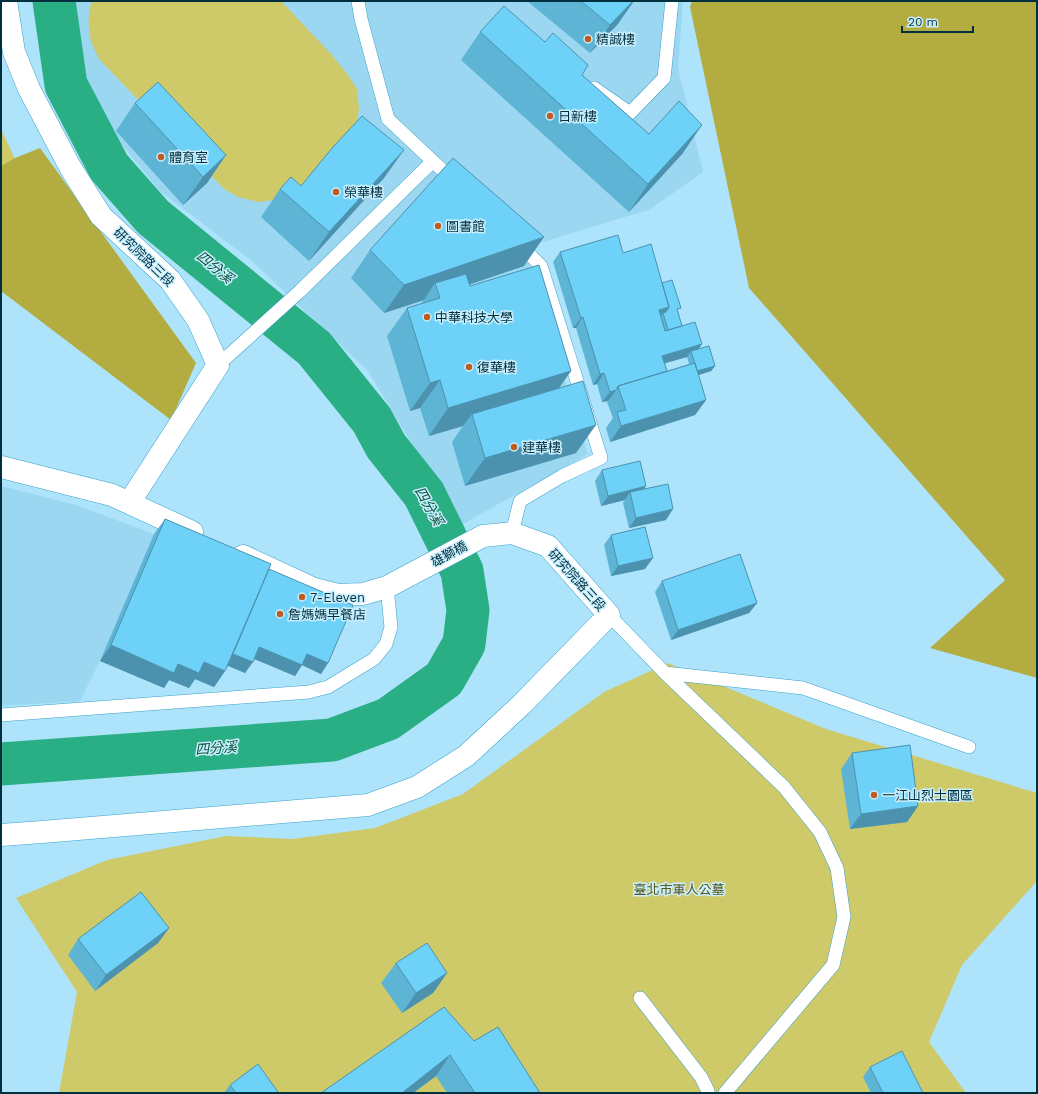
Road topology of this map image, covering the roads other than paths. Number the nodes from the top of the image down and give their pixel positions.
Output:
1 (6, 1) edge
2 (358, 1) edge
3 (672, 1) edge
4 (586, 82) edge
5 (433, 161) junction
6 (466, 193) edge
7 (510, 235) edge
8 (218, 365) junction
9 (1, 466) edge
10 (129, 503) junction
11 (512, 533) junction
12 (208, 540) edge
13 (475, 540) joint
14 (229, 549) edge
15 (387, 587) junction
16 (609, 615) junction
17 (665, 673) junction
18 (1, 715) edge
19 (969, 747) dead end
20 (1, 835) edge
21 (640, 998) dead end
22 (708, 1093) edge
23 (725, 1093) edge

1 - 8 street, 研究院路三段
2 - 5 lane
3 - 4 lane
5 - 6 lane
5 - 8 lane
7 - 11 lane
8 - 10 street
9 - 10 street
10 - 12 street
11 - 13 street, 研究院路三段
11 - 16 street, 研究院路三段
13 - 15 street, 雄獅橋
14 - 15 street
15 - 18 lane
16 - 17 lane
16 - 20 street
17 - 19 lane
17 - 23 lane
21 - 22 lane

